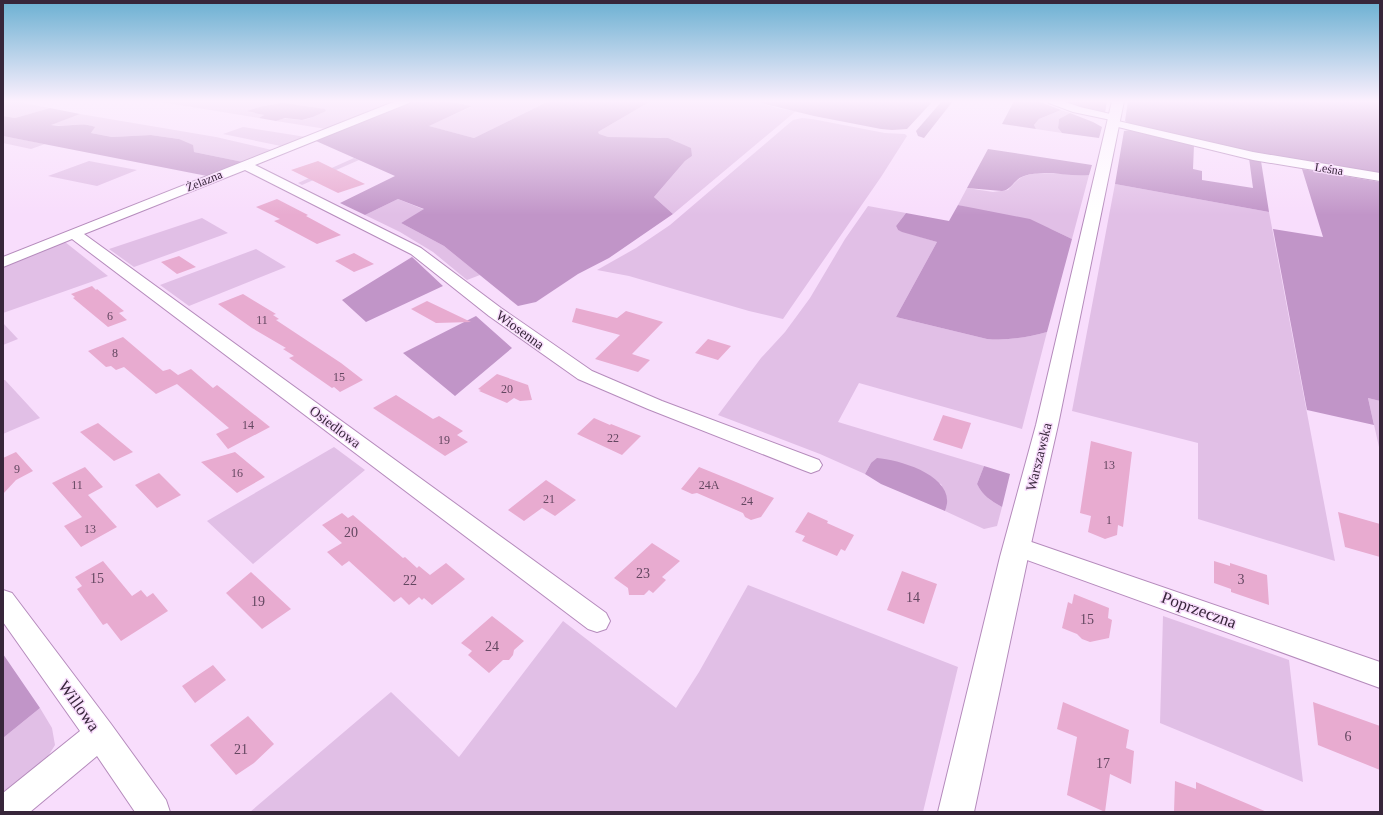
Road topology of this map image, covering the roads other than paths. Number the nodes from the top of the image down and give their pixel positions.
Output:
1 (310, 139) edge
2 (1110, 139) edge
3 (1198, 139) edge
4 (245, 165) junction
5 (1380, 177) edge
6 (73, 233) junction
7 (3, 262) edge
8 (811, 465) dead end
9 (1017, 546) junction
10 (3, 601) edge
11 (596, 621) dead end
12 (1380, 675) edge
13 (100, 734) junction
14 (5, 812) edge
15 (154, 812) edge
16 (956, 812) edge

1 - 4 street, Żelazna
2 - 9 street, Warszawska
3 - 5 street, Leśna
4 - 6 street, Żelazna
4 - 8 street, Wiosenna
6 - 7 street, Żelazna
6 - 11 street, Osiedlowa
9 - 12 street, Poprzeczna
9 - 16 street, Warszawska
10 - 13 street, Willowa
13 - 14 street
13 - 15 street, Willowa

